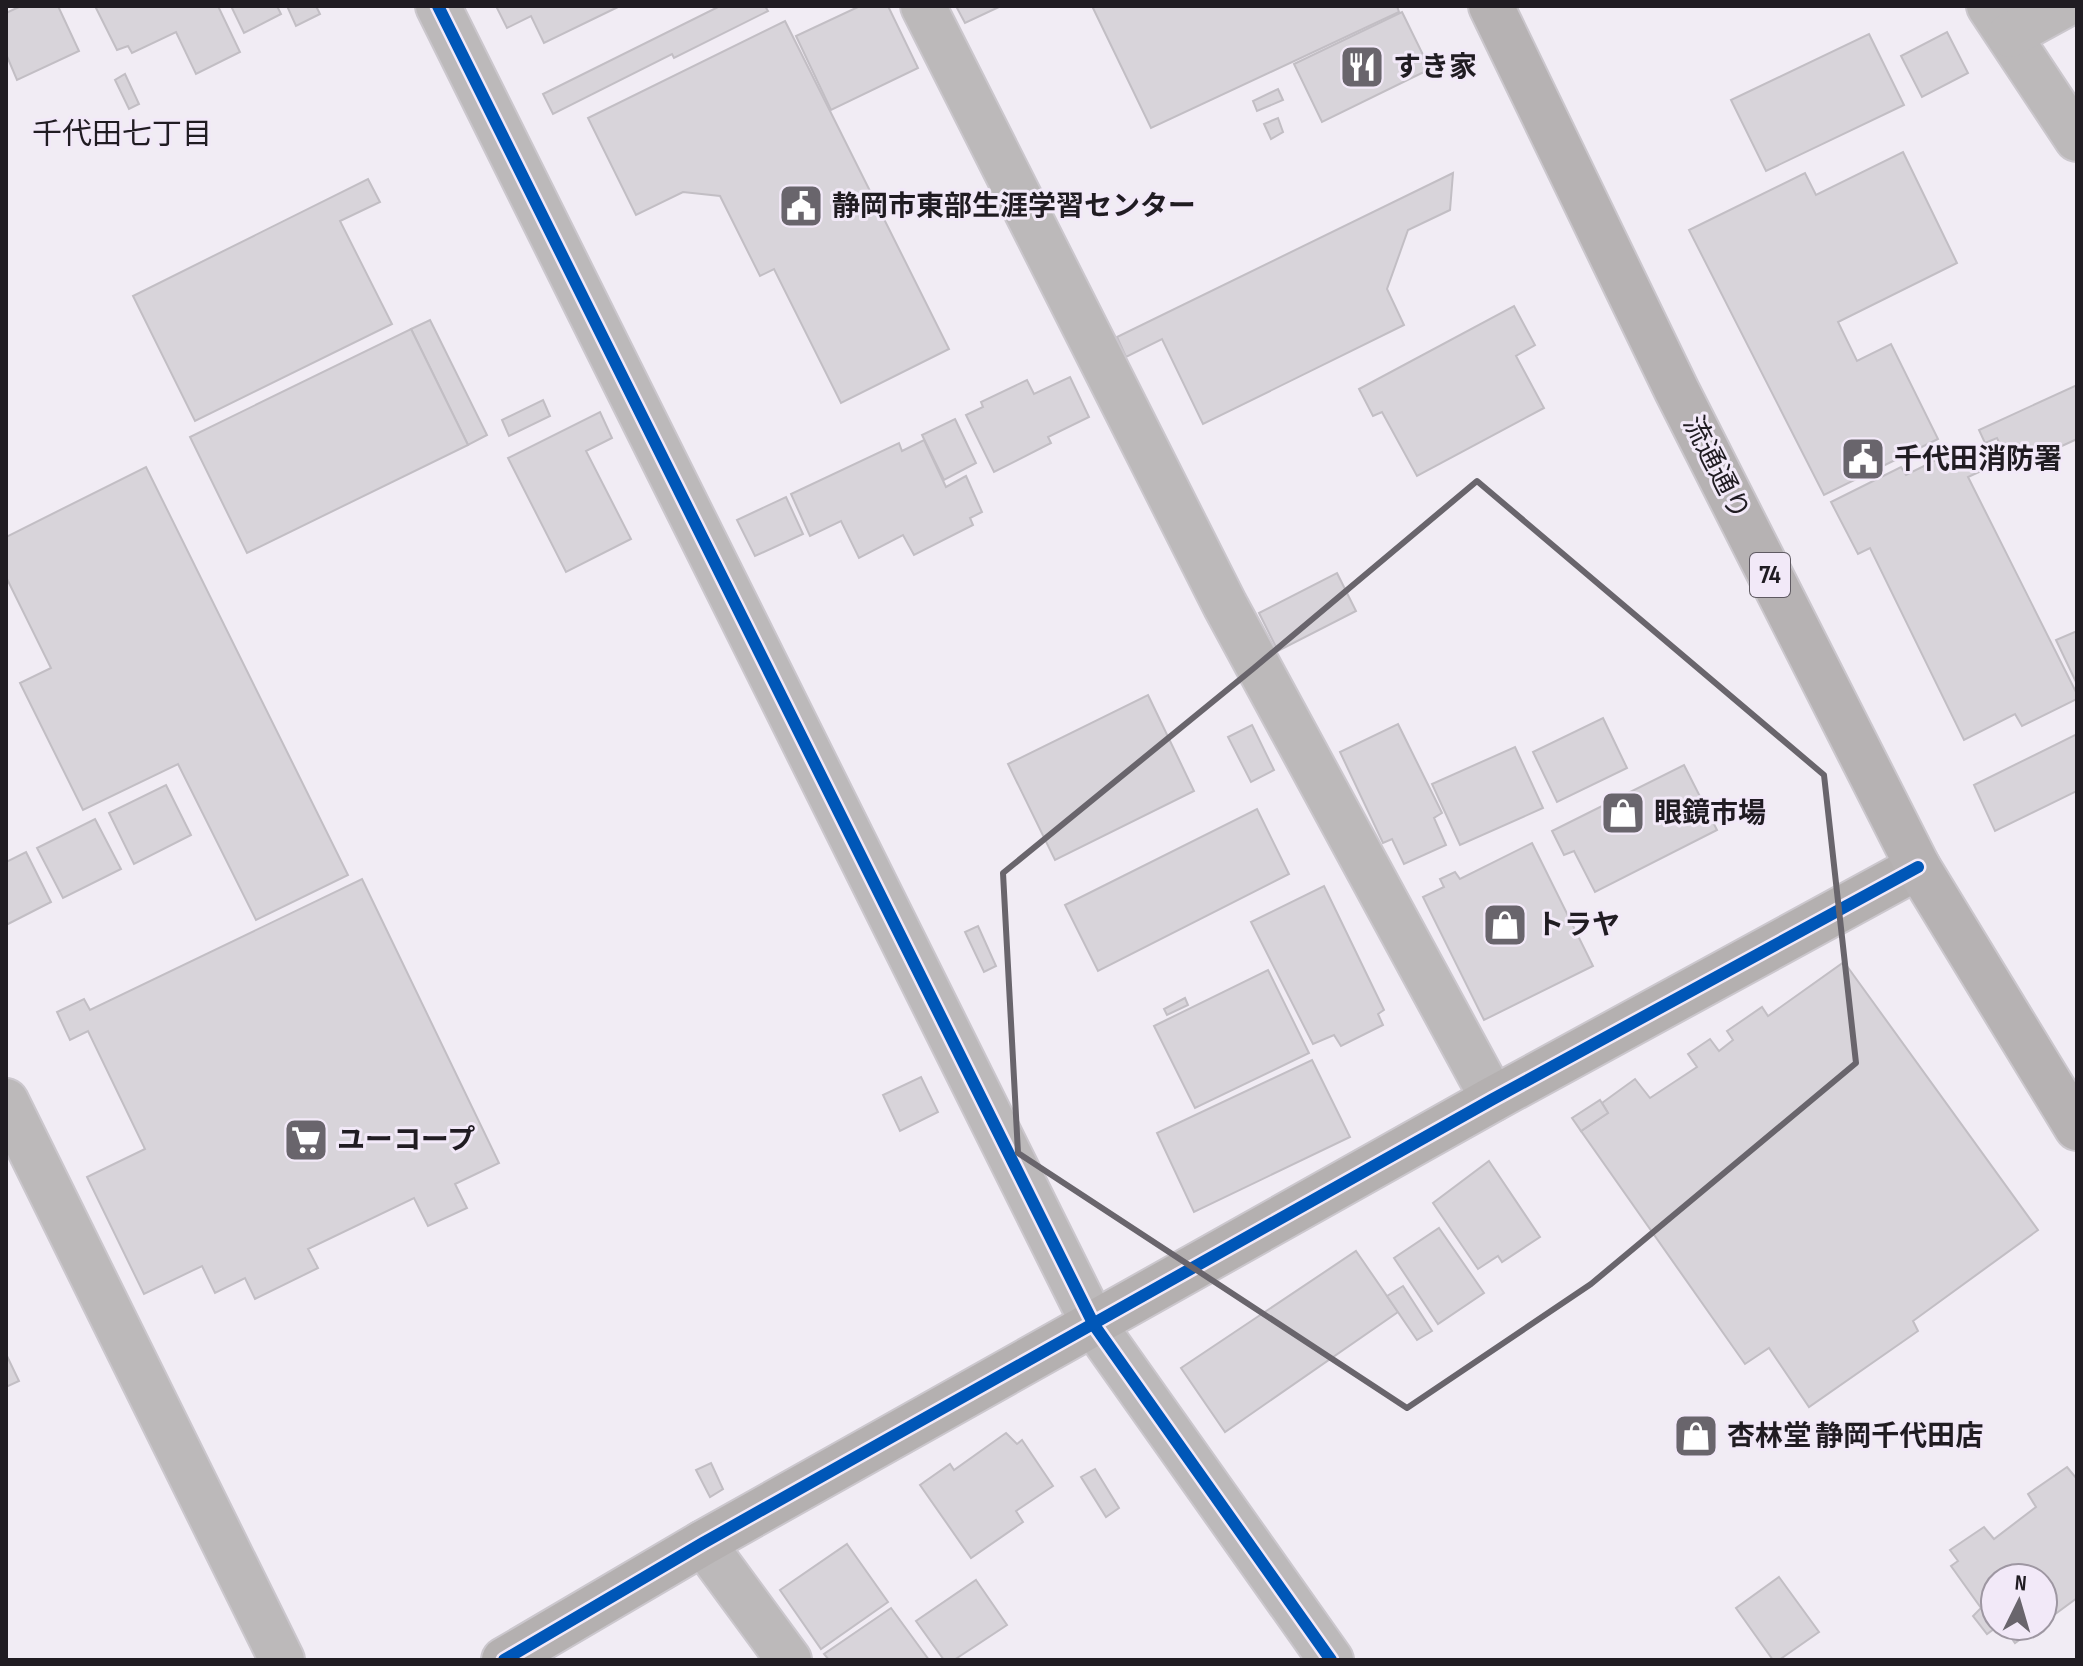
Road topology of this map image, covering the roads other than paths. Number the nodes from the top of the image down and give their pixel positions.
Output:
1 (438, 6) edge
2 (923, 6) edge
3 (1491, 6) edge
4 (2063, 6) edge
5 (1999, 21) edge
6 (2077, 139) edge
7 (1918, 867) junction
8 (1493, 1099) junction
9 (6, 1101) edge
10 (2077, 1128) edge
11 (1094, 1325) junction
12 (703, 1543) junction
13 (282, 1660) edge
14 (504, 1660) edge
15 (789, 1660) edge
16 (1331, 1660) edge

1 - 11 street
2 - 8 street
3 - 7 main road, 流通通り / 74
4 - 5 street
5 - 6 street
7 - 8 street
7 - 10 main road, 流通通り / 74
8 - 11 street
9 - 13 street
11 - 12 street
11 - 16 street
12 - 14 street
12 - 15 street

